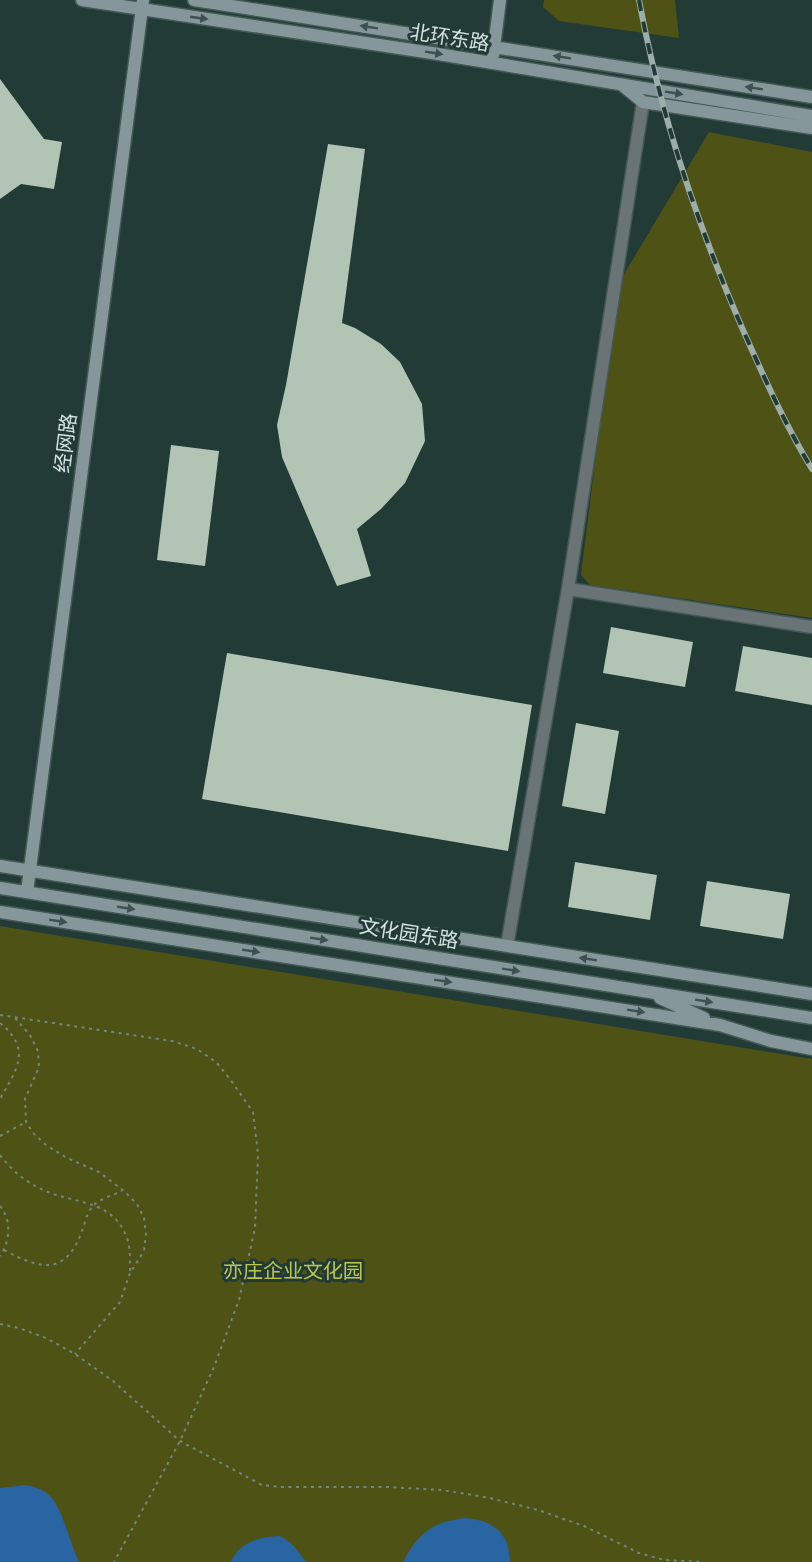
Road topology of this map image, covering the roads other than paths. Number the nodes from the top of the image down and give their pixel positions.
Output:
1 (82, 0) edge
2 (194, 0) edge
3 (500, 0) edge
4 (142, 5) edge
5 (494, 47) junction
6 (492, 63) junction
7 (621, 84) junction
8 (812, 97) edge
9 (643, 102) junction
10 (812, 116) edge
11 (812, 128) edge
12 (568, 589) junction
13 (812, 627) edge
14 (0, 866) edge
15 (29, 870) junction
16 (0, 888) edge
17 (27, 892) junction
18 (0, 912) edge
19 (507, 946) junction
20 (645, 991) junction
21 (812, 994) edge
22 (812, 1018) edge
23 (720, 1024) junction
24 (812, 1049) edge

1 - 4 street, 北环东路
5 -> 2 street, 北环东路
3 - 5 street
4 -> 6 street, 北环东路
4 - 15 street, 经网路
5 - 6 street
8 -> 5 street, 北环东路
6 - 7 street, 北环东路
7 - 9 street
7 -> 10 street, 北环东路
9 - 11 street
9 - 12 street
12 - 13 street
12 - 19 street
14 - 15 street, 文化园东路
15 - 17 street, 经网路
15 - 19 street, 文化园东路
16 - 17 street, 文化园东路
17 -> 20 street, 文化园东路
18 -> 23 street
21 -> 19 street, 文化园东路
20 -> 22 street, 文化园东路
20 - 23 street
23 - 24 street

